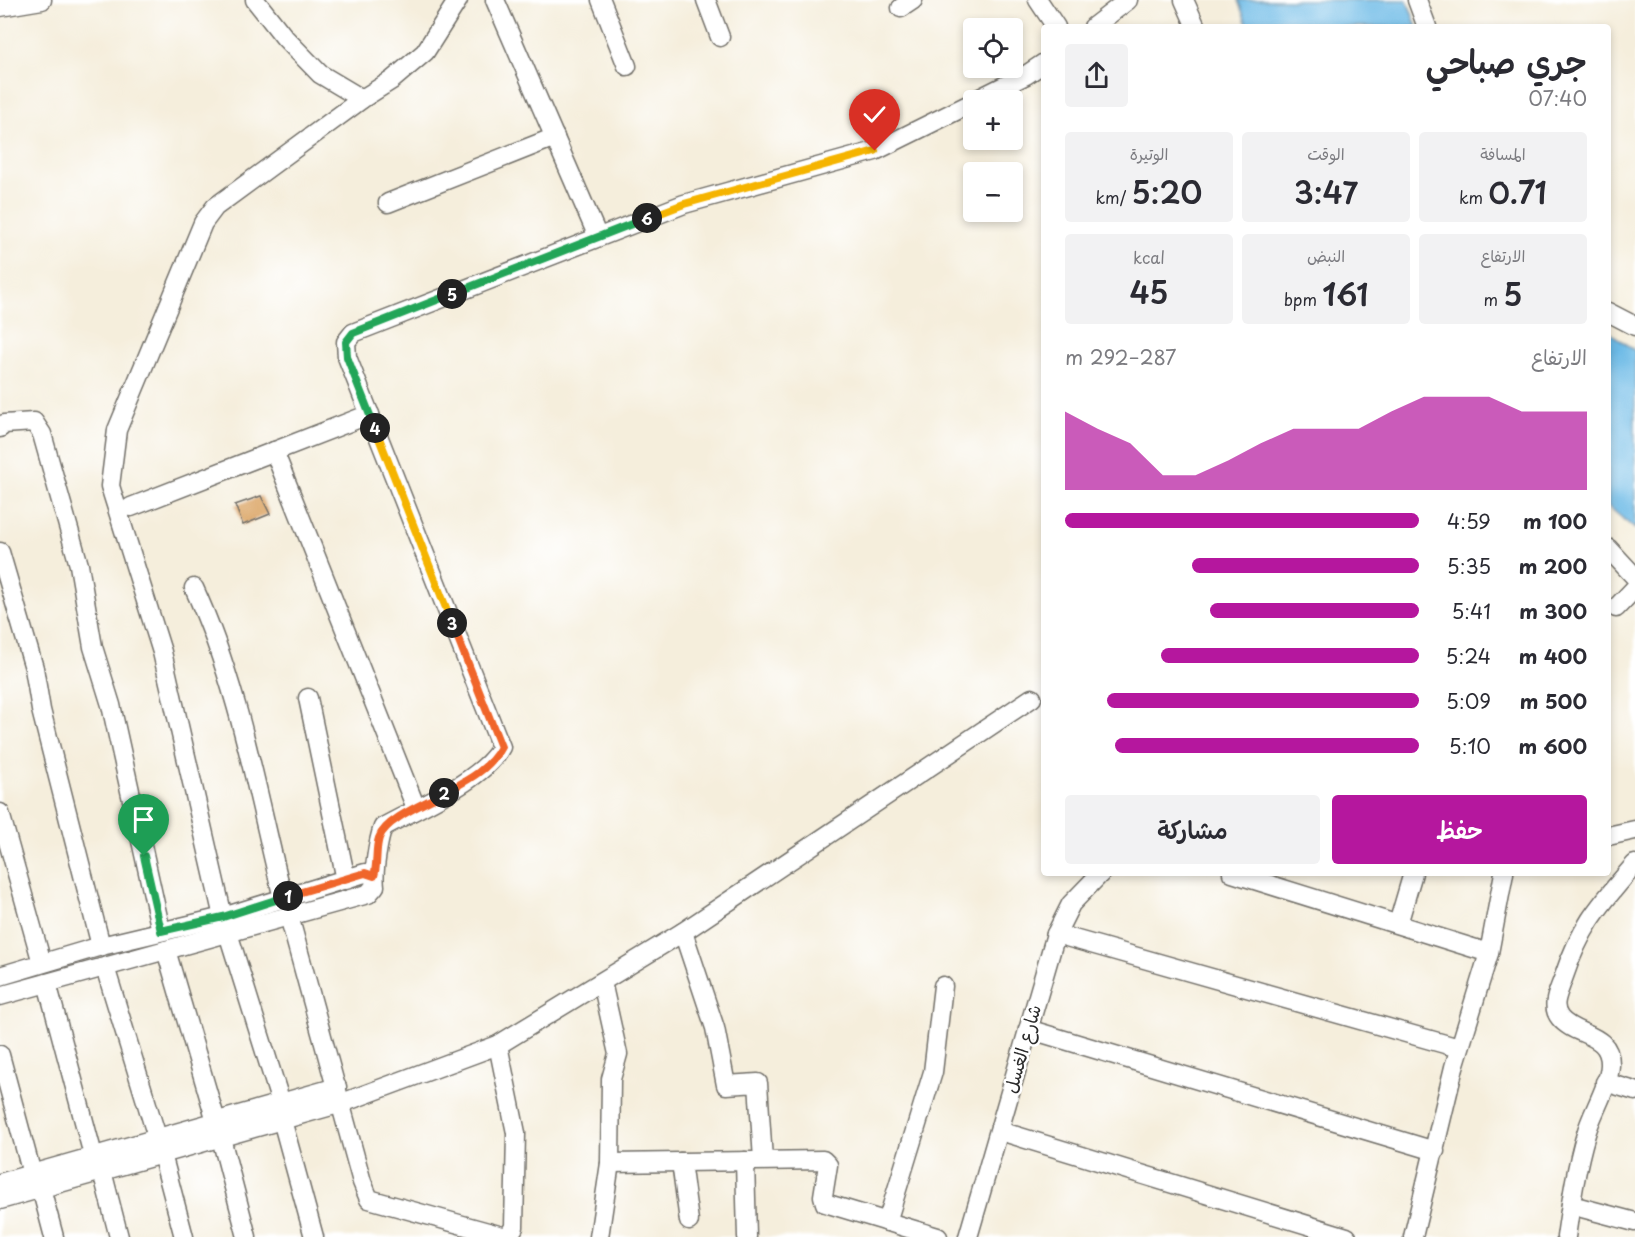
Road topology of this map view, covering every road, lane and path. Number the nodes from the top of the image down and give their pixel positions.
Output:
1 (42, 0) edge
2 (255, 0) edge
3 (458, 0) edge
4 (495, 0) edge
5 (601, 0) edge
6 (706, 0) edge
7 (1038, 0) edge
8 (1128, 0) edge
9 (1184, 0) edge
10 (1417, 0) edge
11 (0, 7) edge
12 (1054, 24) edge
13 (1097, 24) edge
14 (1195, 24) edge
15 (1426, 24) edge
16 (720, 37) dead end
17 (1041, 65) edge
18 (627, 66) dead end
19 (997, 90) edge
20 (362, 99) junction
21 (963, 107) edge
22 (555, 137) junction
23 (388, 203) dead end
24 (598, 237) junction
25 (1611, 314) edge
26 (1635, 326) edge
27 (370, 414) junction
28 (0, 428) edge
29 (274, 451) junction
30 (131, 507) dead end
31 (1611, 551) edge
32 (0, 552) edge
33 (1635, 577) edge
34 (194, 588) dead end
35 (1635, 588) edge
36 (1616, 608) dead end
37 (308, 698) dead end
38 (1032, 698) dead end
39 (416, 808) junction
40 (0, 813) edge
41 (1635, 830) edge
42 (1611, 836) edge
43 (1635, 864) edge
44 (374, 876) junction
45 (1098, 876) edge
46 (1242, 876) edge
47 (1412, 876) edge
48 (1503, 876) edge
49 (346, 880) junction
50 (283, 898) junction
51 (289, 916) junction
52 (1398, 924) junction
53 (225, 925) junction
54 (161, 931) junction
55 (683, 932) junction
56 (1056, 934) junction
57 (101, 946) junction
58 (166, 950) junction
59 (1489, 953) junction
60 (42, 963) junction
61 (105, 967) junction
62 (0, 976) edge
63 (602, 982) junction
64 (47, 983) junction
65 (944, 986) dead end
66 (0, 996) edge
67 (1028, 1029) junction
68 (498, 1045) junction
69 (1459, 1048) junction
70 (0, 1055) edge
71 (1605, 1082) junction
72 (1635, 1091) edge
73 (340, 1095) junction
74 (281, 1112) junction
75 (218, 1129) junction
76 (1000, 1131) junction
77 (159, 1146) junction
78 (1435, 1151) junction
79 (93, 1155) junction
80 (754, 1160) junction
81 (681, 1162) junction
82 (610, 1163) junction
83 (102, 1171) junction
84 (36, 1181) junction
85 (0, 1183) edge
86 (0, 1200) edge
87 (1571, 1205) junction
88 (689, 1221) dead end
89 (887, 1222) junction
90 (1635, 1222) edge
91 (54, 1237) edge
92 (119, 1237) edge
93 (184, 1237) edge
94 (247, 1237) edge
95 (314, 1237) edge
96 (507, 1237) edge
97 (599, 1237) edge
98 (747, 1237) edge
99 (938, 1237) edge
100 (968, 1237) edge
101 (1347, 1237) edge
102 (1413, 1237) edge
103 (1566, 1237) edge

1 - 11 street
2 - 20 street
3 - 20 street
4 - 22 street
5 - 18 street
6 - 16 street
7 - 12 street
8 - 13 street
9 - 14 street
10 - 15 street
17 - 19 street
20 - 53 street
21 - 24 street
22 - 23 street
22 - 24 street
24 - 27 street
25 - 26 street
27 - 29 street
27 - 39 street
28 - 54 street
29 - 30 street
29 - 39 street
31 - 33 street
32 - 57 street
34 - 50 street
35 - 36 street
37 - 49 street
38 - 55 street
39 - 44 street
40 - 60 street
41 - 42 street
43 - 71 street
44 - 49 street
44 - 51 street
45 - 56 street, شارع الغسل
46 - 52 street
47 - 52 street
48 - 59 street
49 - 50 street
50 - 53 street
51 - 53 street
51 - 73 street
52 - 59 street
53 - 54 street
53 - 58 street
53 - 74 street
54 - 57 street
55 - 63 street
55 - 80 street
56 - 67 street, شارع الغسل
56 - 69 street
57 - 60 street
58 - 61 street
58 - 75 street
59 - 69 street
60 - 62 street
61 - 64 street
61 - 77 street
63 - 68 street
63 - 82 street
64 - 66 street
64 - 79 street
65 - 89 street
67 - 76 street, شارع الغسل
67 - 78 street
68 - 73 street
68 - 96 street
69 - 78 street
70 - 84 street
71 - 72 street
71 - 87 street
73 - 74 street
73 - 96 street
74 - 75 street
74 - 95 street
75 - 77 street
75 - 94 street
76 - 100 street, شارع الغسل
76 - 101 street
77 - 79 street
77 - 83 street
77 - 93 street
78 - 102 street
79 - 84 street
80 - 81 street
80 - 89 street
80 - 98 street
81 - 82 street
81 - 88 street
82 - 97 street
83 - 84 street
83 - 92 street
84 - 85 street
84 - 86 street
84 - 91 street
87 - 90 street
87 - 103 street
89 - 99 street

